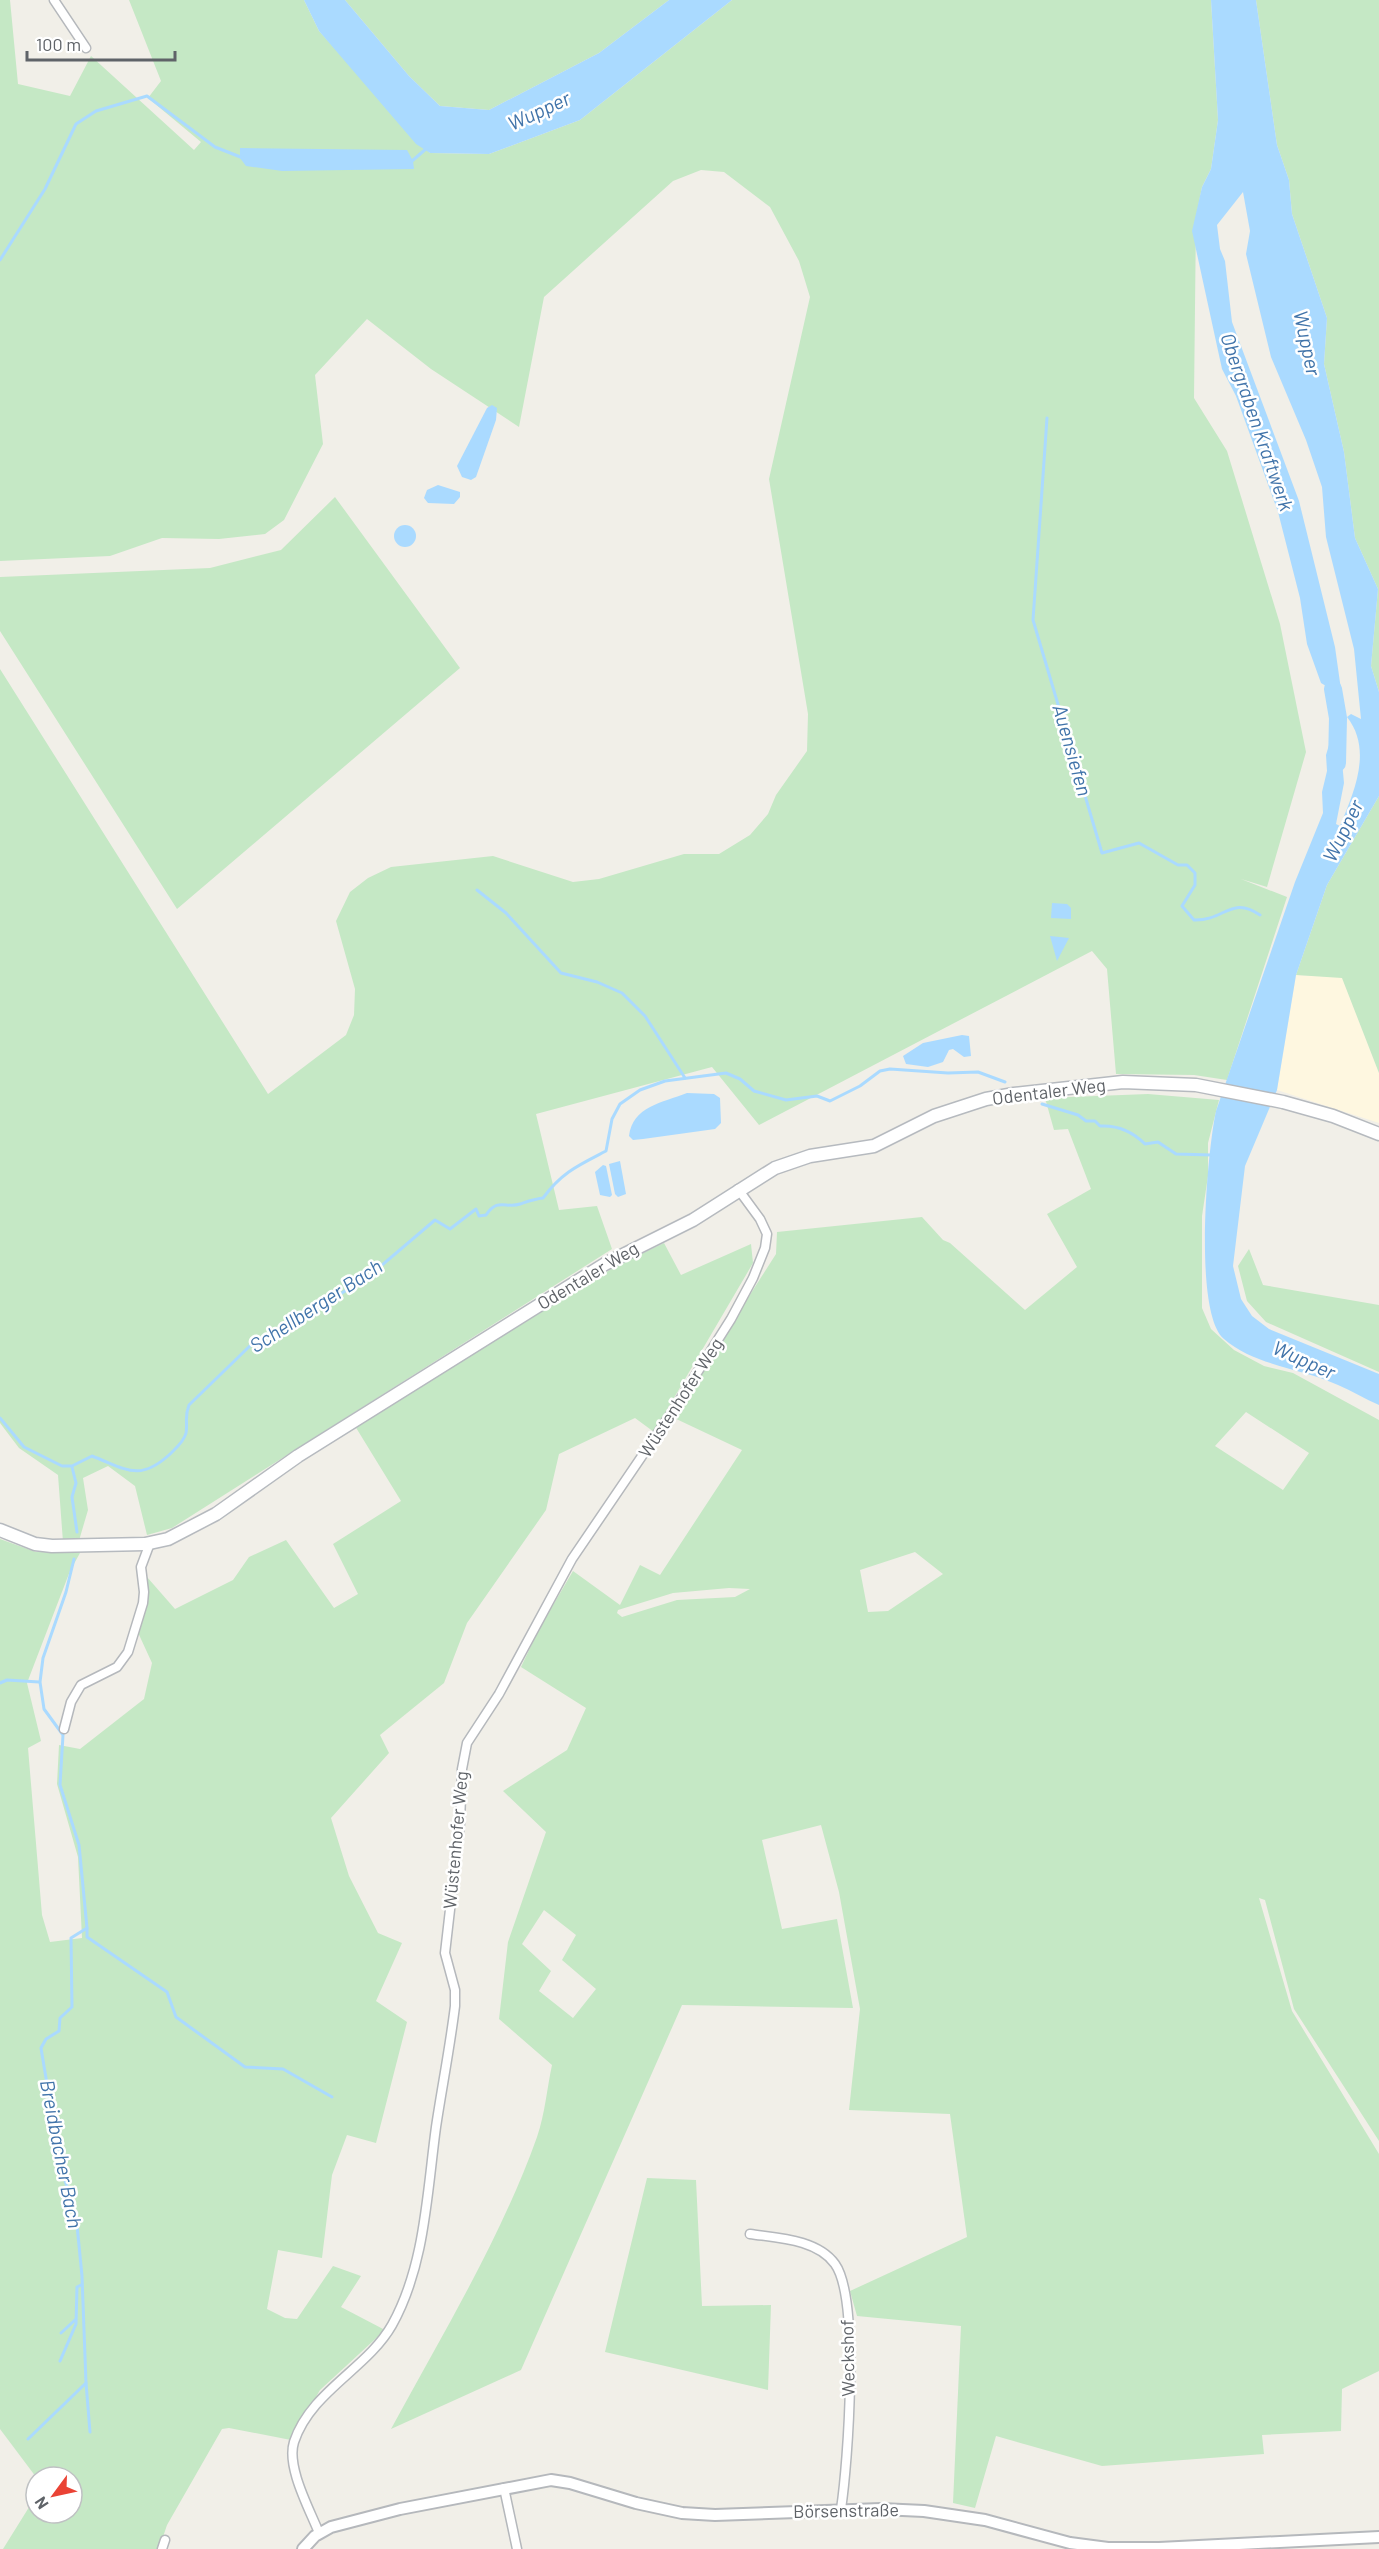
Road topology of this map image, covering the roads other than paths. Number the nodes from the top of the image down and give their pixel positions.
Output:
1 (54, 0) edge
2 (86, 48) dead end
3 (1379, 1134) edge
4 (738, 1189) junction
5 (0, 1530) edge
6 (150, 1543) junction
7 (64, 1729) dead end
8 (750, 2234) dead end
9 (504, 2488) junction
10 (842, 2509) junction
11 (319, 2533) junction
12 (1379, 2537) edge
13 (303, 2549) edge
14 (517, 2549) edge

1 - 2 street
3 - 4 main road, Odentaler Weg
4 - 6 main road, Odentaler Weg
4 - 11 street, Wüstenhofer Weg
5 - 6 main road, Odentaler Weg
6 - 7 street
8 - 10 street, Weckshof
9 - 10 street, Börsenstraße
9 - 11 street, Börsenstraße
9 - 14 street
10 - 12 street, Börsenstraße
11 - 13 street

